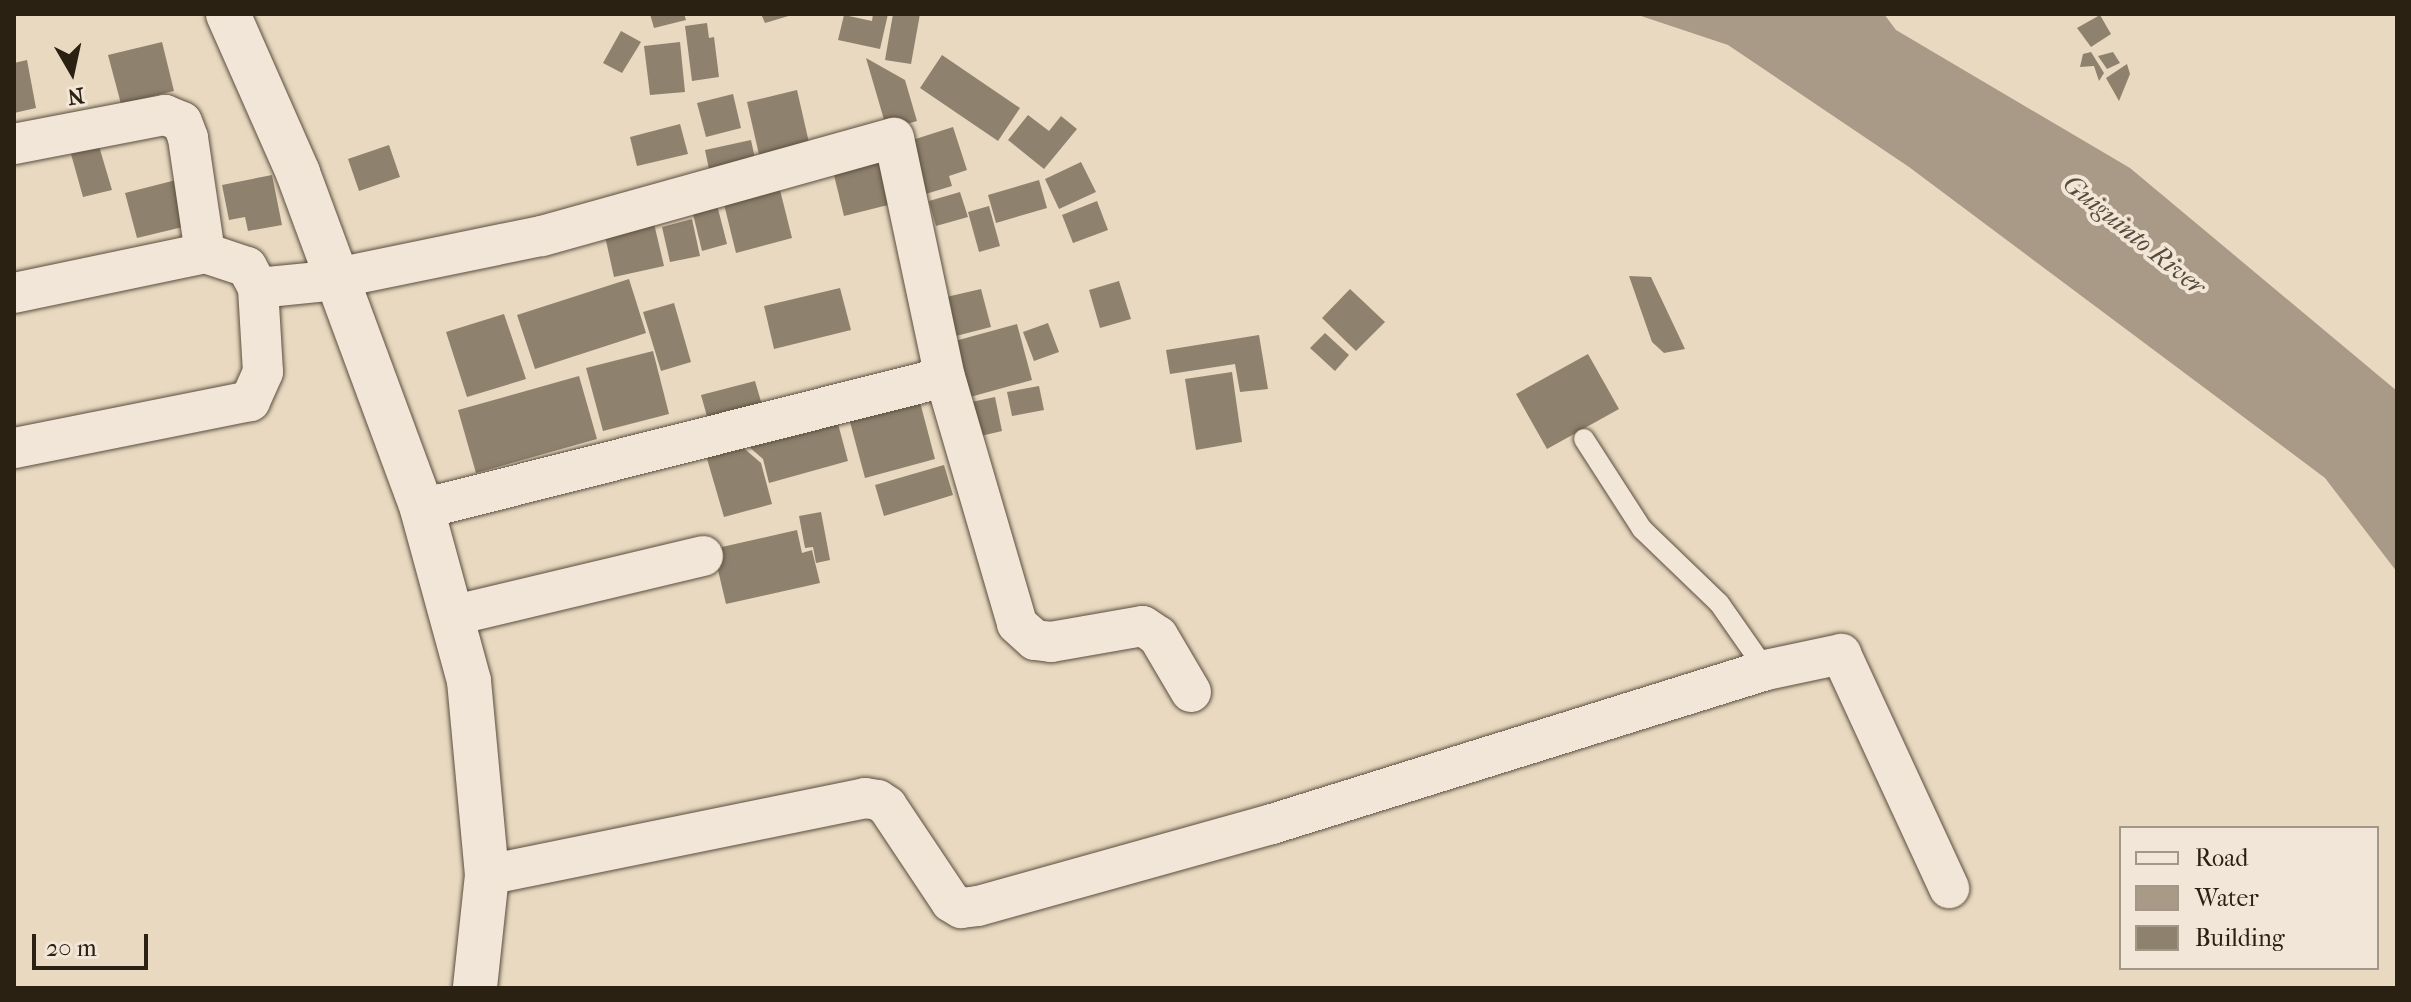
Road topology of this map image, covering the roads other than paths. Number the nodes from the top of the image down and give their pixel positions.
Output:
1 (228, 14) edge
2 (14, 144) edge
3 (205, 253) junction
4 (337, 278) junction
5 (258, 288) junction
6 (14, 293) edge
7 (945, 377) junction
8 (1584, 439) dead end
9 (14, 448) edge
10 (422, 509) junction
11 (703, 556) dead end
12 (451, 616) junction
13 (1766, 670) junction
14 (1191, 692) dead end
15 (487, 875) junction
16 (1949, 888) dead end
17 (475, 988) edge

1 - 4 street
2 - 3 street
3 - 5 street
3 - 6 street
4 - 5 street
4 - 7 street
4 - 10 street
5 - 9 street
7 - 10 street
7 - 14 street
8 - 13 lane
10 - 12 street
11 - 12 street
12 - 15 street
13 - 15 street
13 - 16 street
15 - 17 street

